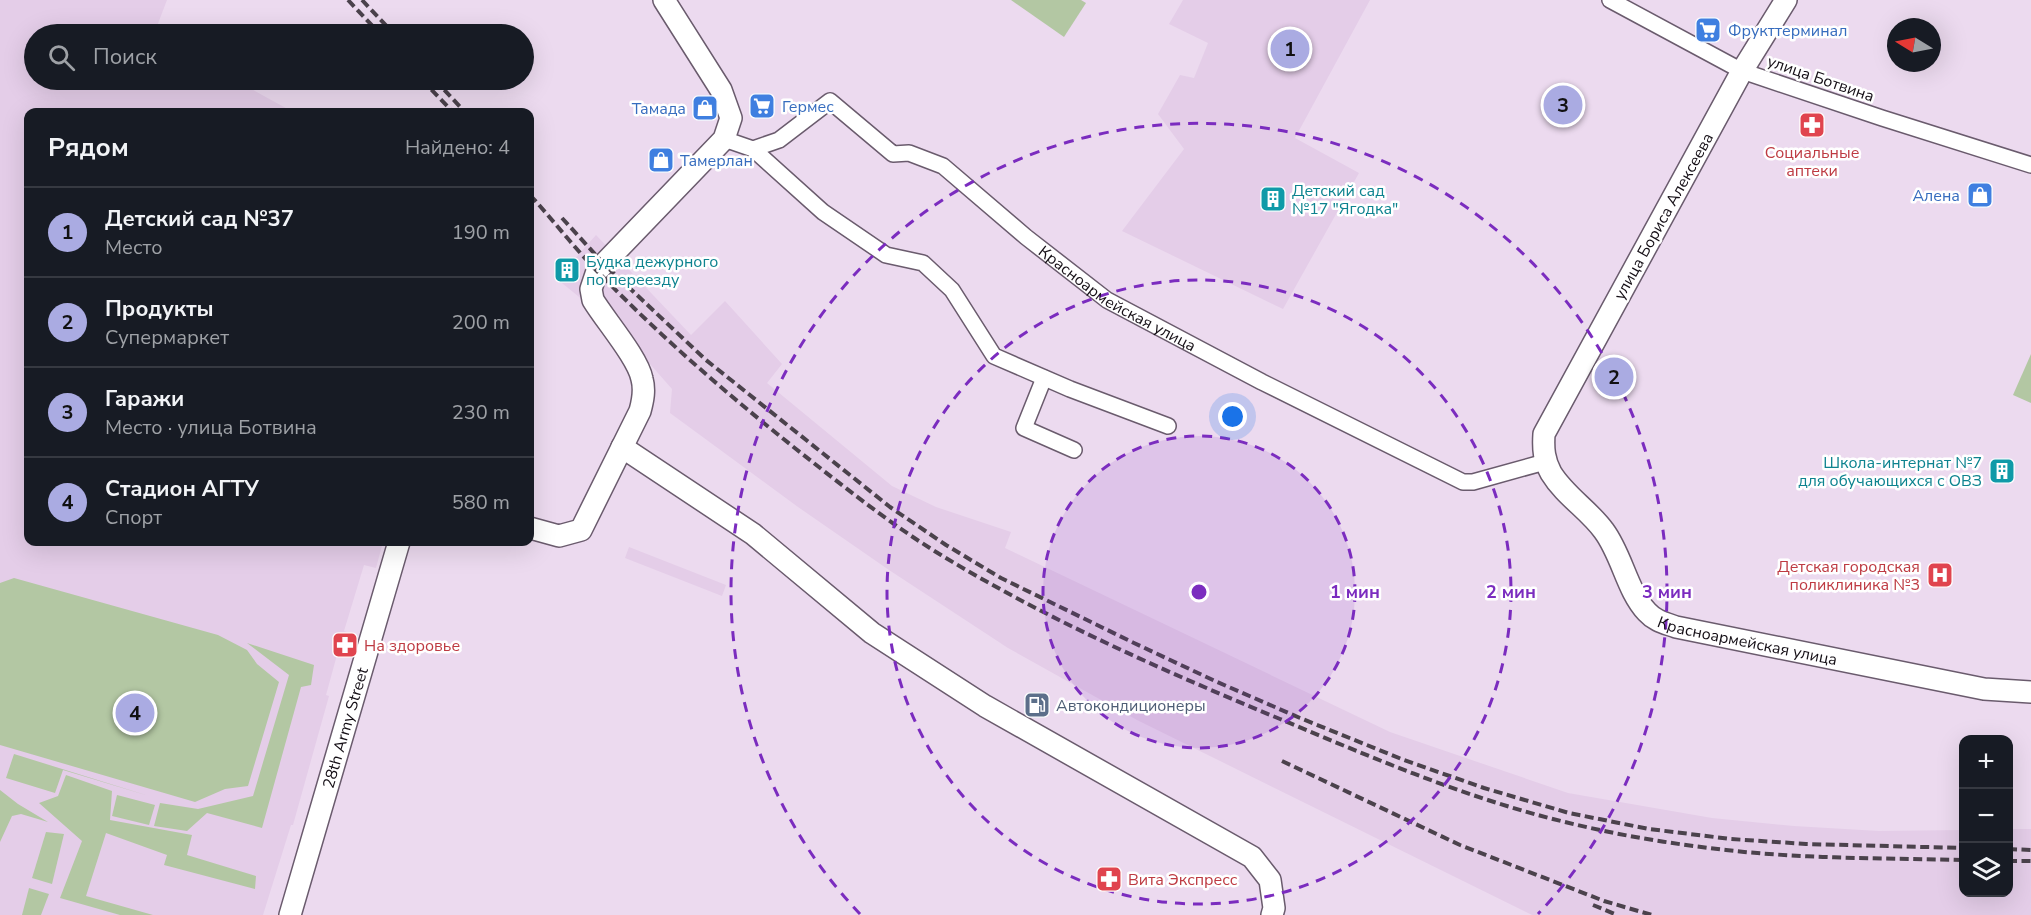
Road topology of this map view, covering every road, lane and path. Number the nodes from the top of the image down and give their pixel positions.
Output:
1 (664, 0) edge
2 (1610, 0) edge
3 (1786, 0) edge
4 (1742, 71) junction
5 (724, 139) junction
6 (753, 149) junction
7 (2031, 165) edge
8 (1044, 378) junction
9 (1168, 426) dead end
10 (622, 447) junction
11 (1074, 450) dead end
12 (1545, 462) junction
13 (534, 529) edge
14 (398, 546) edge
15 (2031, 692) edge
16 (290, 915) edge
17 (1272, 915) edge

1 - 5 street
2 - 4 street, улица Ботвина
3 - 4 street, улица Бориса Алексеева
4 - 7 street, улица Ботвина
4 - 12 street, улица Бориса Алексеева
5 - 6 street
5 - 10 street
6 - 8 street
6 - 12 street, Красноармейская улица
8 - 9 street
8 - 11 street
10 - 13 street
10 - 17 street
12 - 15 street, Красноармейская улица
14 - 16 street, 28th Army Street

